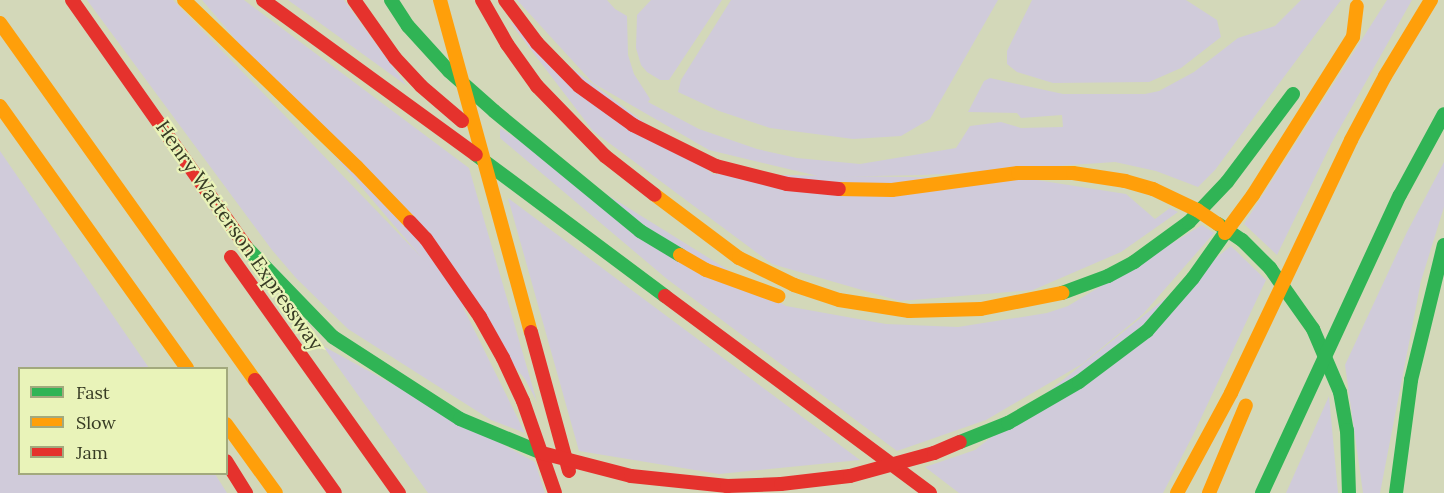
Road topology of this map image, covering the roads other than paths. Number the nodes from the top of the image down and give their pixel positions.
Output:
1 (72, 0) edge
2 (184, 0) edge
3 (263, 0) edge
4 (354, 0) edge
5 (391, 0) edge
6 (441, 0) edge
7 (482, 0) edge
8 (505, 0) edge
9 (1431, 0) edge
10 (1359, 3) edge
11 (0, 23) edge
12 (1339, 31) dead end
13 (1305, 78) dead end
14 (0, 106) edge
15 (1444, 114) edge
16 (0, 129) edge
17 (498, 152) dead end
18 (514, 165) dead end
19 (570, 227) junction
20 (220, 242) dead end
21 (1444, 245) edge
22 (1300, 291) dead end
23 (1067, 293) junction
24 (1285, 321) dead end
25 (164, 361) dead end
26 (186, 367) edge
27 (1252, 390) dead end
28 (228, 427) edge
29 (228, 464) edge
30 (572, 484) dead end
31 (246, 493) edge
32 (276, 493) edge
33 (335, 493) edge
34 (399, 493) edge
35 (555, 493) edge
36 (930, 493) edge
37 (1177, 493) edge
38 (1209, 493) edge
39 (1262, 493) edge
40 (1349, 493) edge
41 (1396, 493) edge

1 - 10 highway
2 - 35 highway
3 - 19 highway
4 - 17 highway
5 - 23 highway
6 - 30 highway
7 - 23 highway
8 - 40 highway
9 - 37 highway
10 - 12 highway
11 - 33 highway
13 - 23 highway
14 - 26 highway
15 - 39 highway
16 - 25 highway
18 - 19 highway
19 - 36 highway
20 - 34 highway, Henry Watterson Expressway
21 - 41 highway
22 - 24 highway
27 - 38 highway
28 - 32 highway
29 - 31 highway

